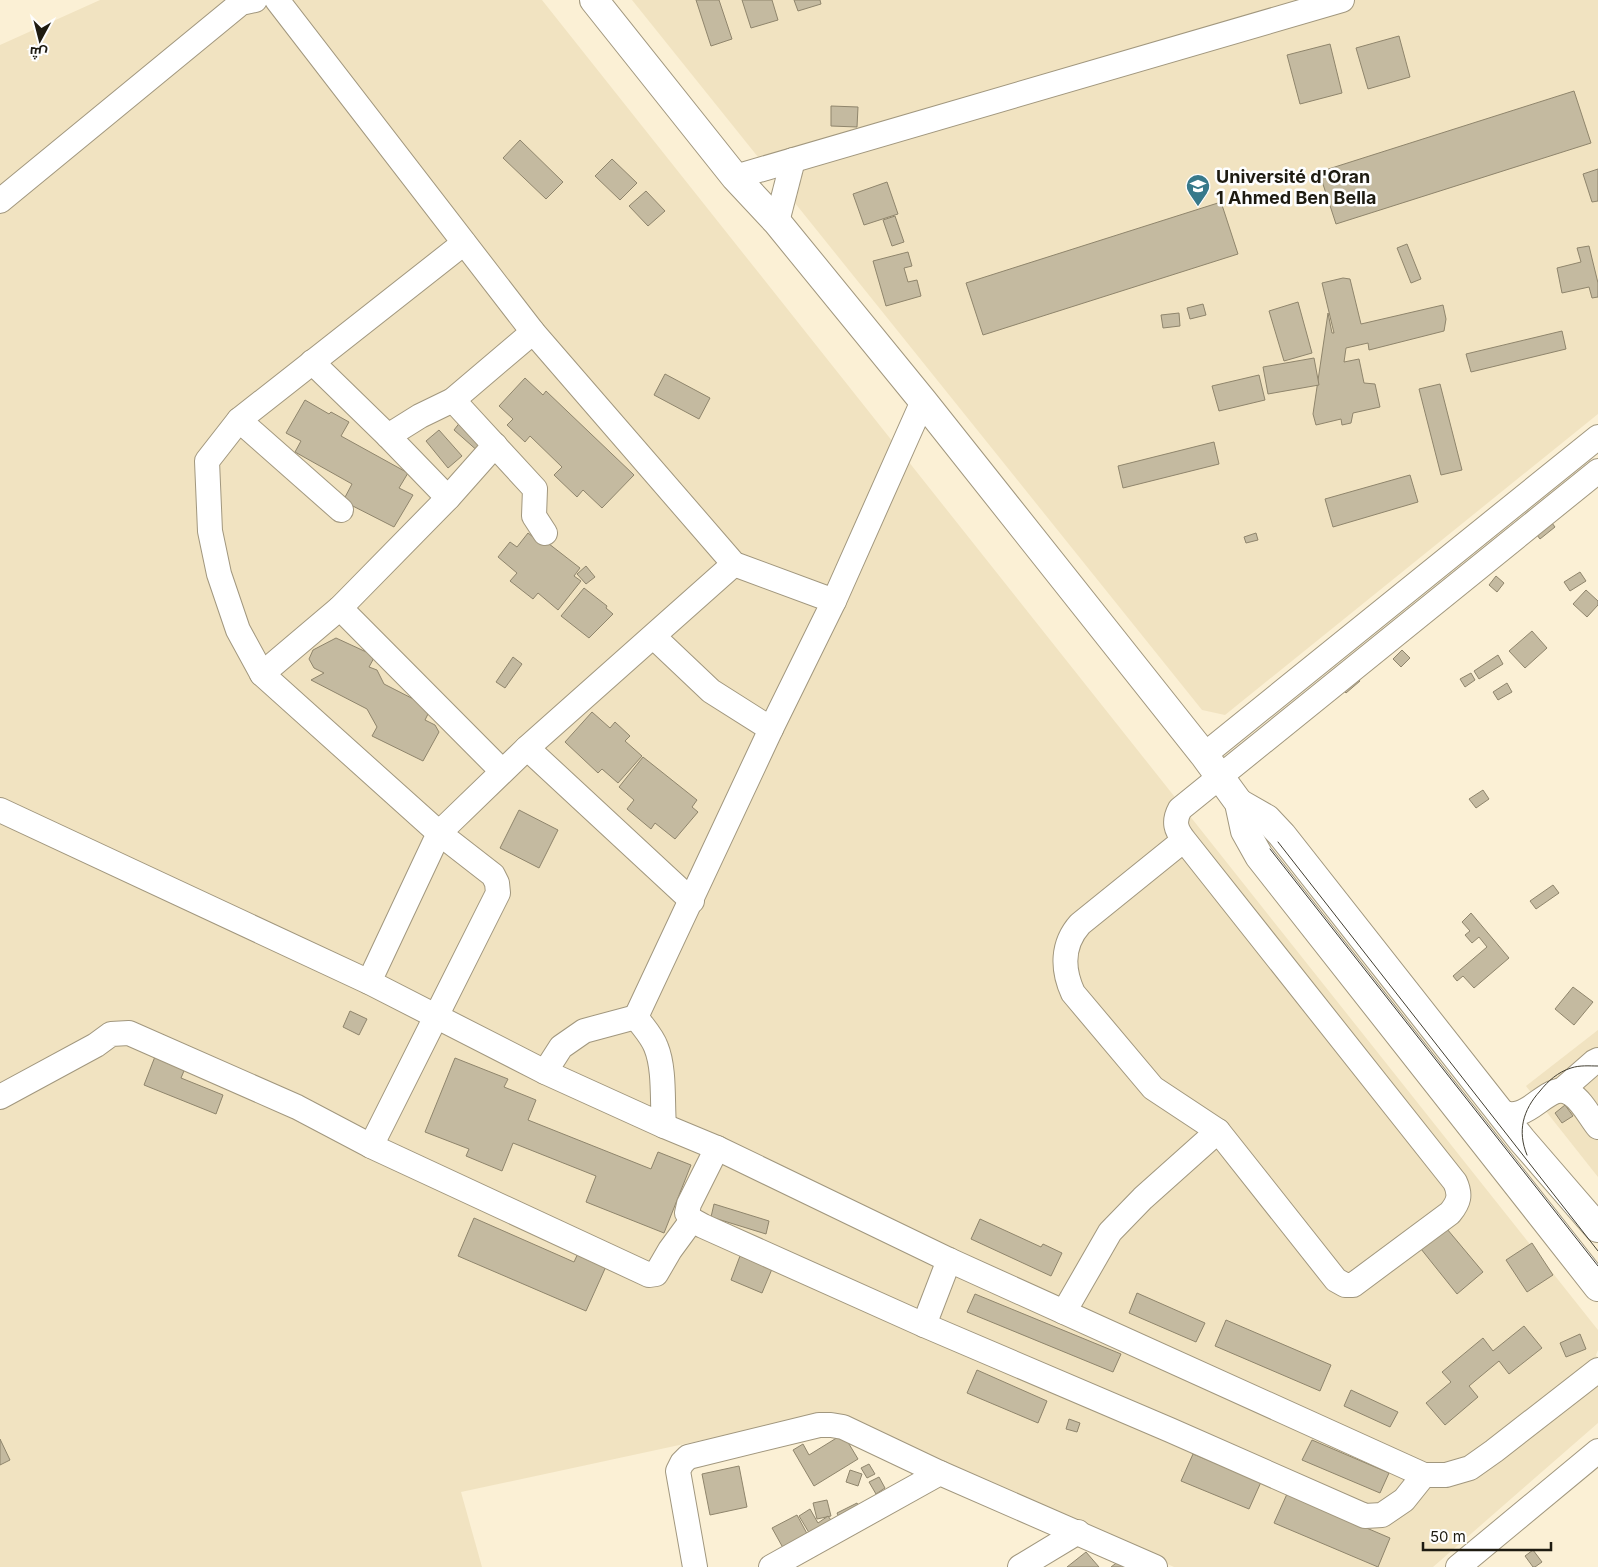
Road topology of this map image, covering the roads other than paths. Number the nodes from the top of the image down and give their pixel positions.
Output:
1 (255, 0) edge
2 (277, 0) edge
3 (594, 0) edge
4 (1342, 0) edge
5 (794, 160) junction
6 (735, 176) junction
7 (0, 202) edge
8 (777, 222) junction
9 (464, 243) junction
10 (532, 332) junction
11 (312, 362) junction
12 (453, 400) junction
13 (923, 401) junction
14 (239, 420) junction
15 (388, 436) junction
16 (1598, 437) edge
17 (495, 445) junction
18 (1598, 470) edge
19 (448, 498) junction
20 (341, 510) dead end
21 (545, 533) dead end
22 (734, 564) junction
23 (834, 601) junction
24 (340, 608) junction
25 (654, 637) junction
26 (262, 674) junction
27 (771, 729) junction
28 (527, 748) junction
29 (1204, 755) junction
30 (502, 771) junction
31 (1221, 777) junction
32 (1239, 803) junction
33 (0, 810) edge
34 (439, 833) junction
35 (1184, 840) junction
36 (692, 901) junction
37 (369, 982) junction
38 (436, 1017) junction
39 (636, 1018) junction
40 (1598, 1060) edge
41 (545, 1072) junction
42 (1562, 1090) junction
43 (0, 1097) edge
44 (1538, 1103) junction
45 (1498, 1110) junction
46 (664, 1126) junction
47 (1598, 1127) edge
48 (1218, 1131) junction
49 (371, 1146) junction
50 (717, 1148) junction
51 (1534, 1154) junction
52 (692, 1220) junction
53 (1598, 1228) edge
54 (949, 1260) junction
55 (1598, 1286) edge
56 (1064, 1312) junction
57 (924, 1325) junction
58 (1598, 1370) edge
59 (1598, 1451) edge
60 (940, 1473) junction
61 (1424, 1475) junction
62 (1078, 1532) junction
63 (695, 1567) edge
64 (771, 1567) edge
65 (1020, 1567) edge
66 (1155, 1567) edge
67 (1458, 1567) edge

1 - 7 street
2 - 9 street
3 - 6 main road
4 - 5 street
5 - 6 street
5 - 8 street
6 - 8 main road
8 - 13 main road
9 - 10 street
9 - 11 street
10 - 12 street
10 - 22 street
11 - 14 street
11 - 15 street
12 - 15 street
12 - 17 street
13 - 23 street
13 - 29 main road
14 - 20 street
14 - 26 street
15 - 19 street
16 - 29 street
17 - 19 street
17 - 21 street
18 - 31 street
19 - 24 street
22 - 23 street
22 - 25 street
23 - 27 street
24 - 26 street
24 - 30 street
25 - 27 street
25 - 28 street
26 - 34 street
27 - 36 street
28 - 30 street
28 - 36 street
29 - 31 main road
30 - 34 street
31 - 32 main road
31 - 35 street
32 - 45 main road
32 - 55 main road
33 - 37 street
34 - 37 street
34 - 38 street
35 - 48 street
35 - 48 street
36 - 39 street
37 - 38 street
38 - 41 street
38 - 49 street
39 - 41 street
39 - 46 street
40 - 42 street
41 - 46 street
42 - 44 street
42 - 47 street
43 - 49 street
44 - 45 street
44 - 51 street
45 - 51 main road
46 - 50 street
48 - 56 street
49 - 52 street
50 - 52 street
50 - 54 street
51 - 53 main road
52 - 57 street
54 - 56 street
54 - 57 street
56 - 61 street
57 - 61 street
58 - 61 street
59 - 67 street
60 - 62 street
60 - 63 street
60 - 64 street
62 - 65 street
62 - 66 street

